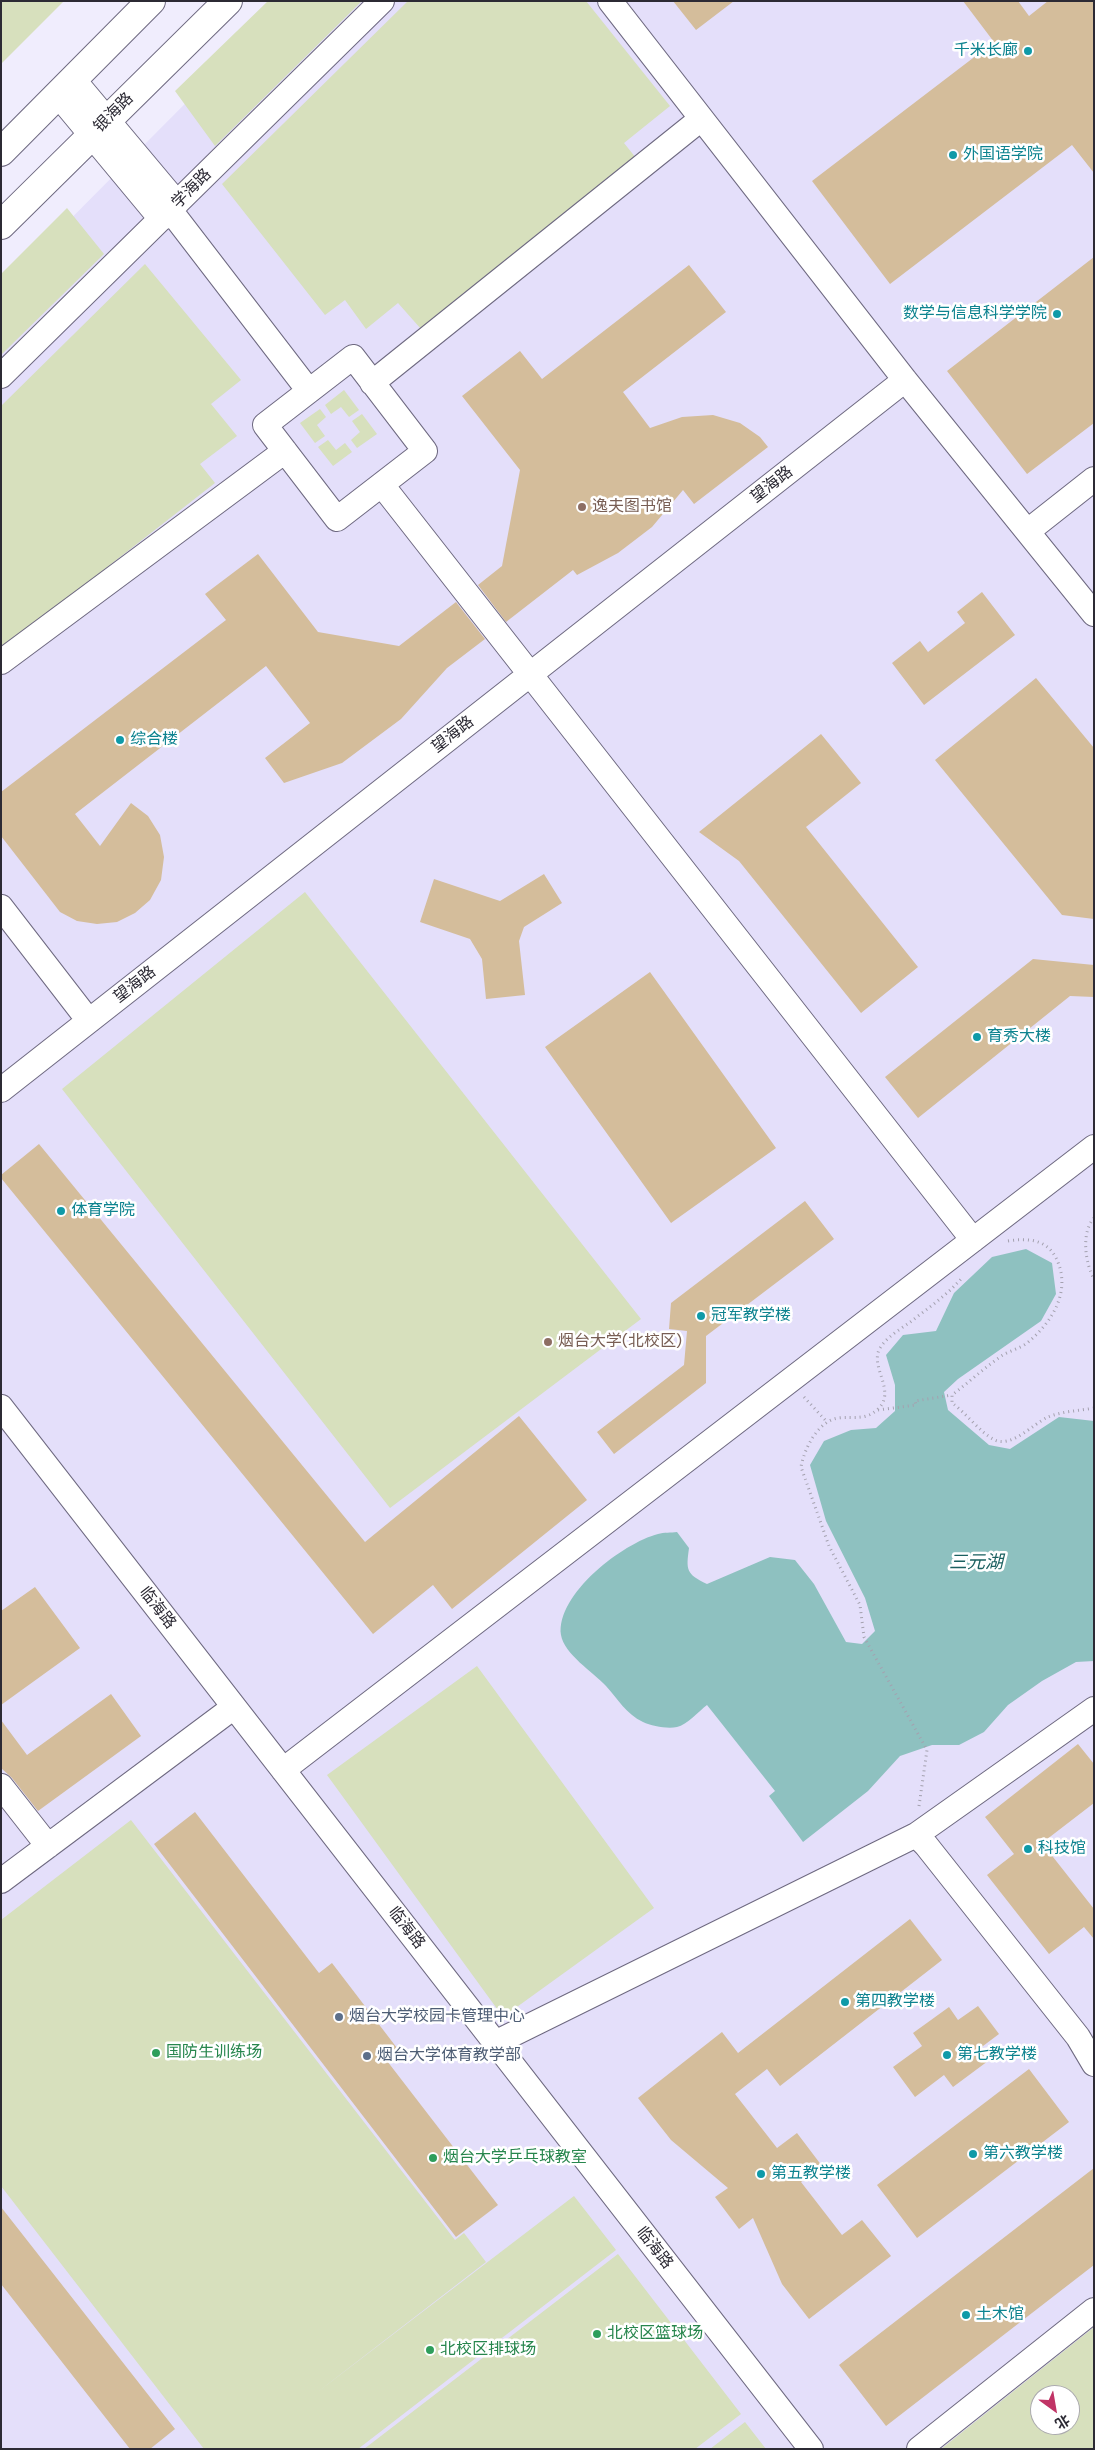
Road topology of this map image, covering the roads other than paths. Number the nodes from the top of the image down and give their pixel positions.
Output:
1 (151, 1) edge
2 (228, 1) edge
3 (382, 1) edge
4 (610, 1) edge
5 (66, 87) junction
6 (701, 118) junction
7 (100, 128) junction
8 (1, 152) edge
9 (169, 211) junction
10 (1, 225) edge
11 (1, 376) edge
12 (905, 380) junction
13 (372, 383) junction
14 (309, 391) junction
15 (285, 451) junction
16 (1094, 479) edge
17 (382, 485) junction
18 (1028, 531) junction
19 (1094, 614) edge
20 (1, 662) edge
21 (529, 675) junction
22 (1, 907) edge
23 (89, 1021) junction
24 (1, 1090) edge
25 (1094, 1147) edge
26 (973, 1240) junction
27 (1, 1407) edge
28 (234, 1707) junction
29 (1094, 1709) edge
30 (283, 1770) junction
31 (1, 1786) edge
32 (916, 1835) junction
33 (48, 1846) junction
34 (1, 1881) edge
35 (495, 2043) junction
36 (1094, 2064) edge
37 (1094, 2310) edge
38 (810, 2449) edge
39 (919, 2449) edge

1 - 5 main road
2 - 7 main road, 银海路
3 - 9 street, 学海路
4 - 6 street
5 - 7 street
5 - 8 main road
6 - 12 street
6 - 13 street
7 - 9 street
7 - 10 main road, 银海路
9 - 11 street, 学海路
9 - 14 street
12 - 18 street
12 - 21 street, 望海路
13 - 14 street
13 - 17 street
14 - 15 street
15 - 17 street
15 - 20 street
16 - 18 street
17 - 21 street
18 - 19 street
21 - 23 street, 望海路
21 - 26 street
22 - 23 street
23 - 24 street, 望海路
25 - 26 street
26 - 30 street
27 - 28 street, 临海路
28 - 30 street, 临海路
28 - 33 street
29 - 32 street
30 - 35 street, 临海路
31 - 33 street
32 - 35 street
32 - 36 street
33 - 34 street
35 - 38 street, 临海路
37 - 39 street

